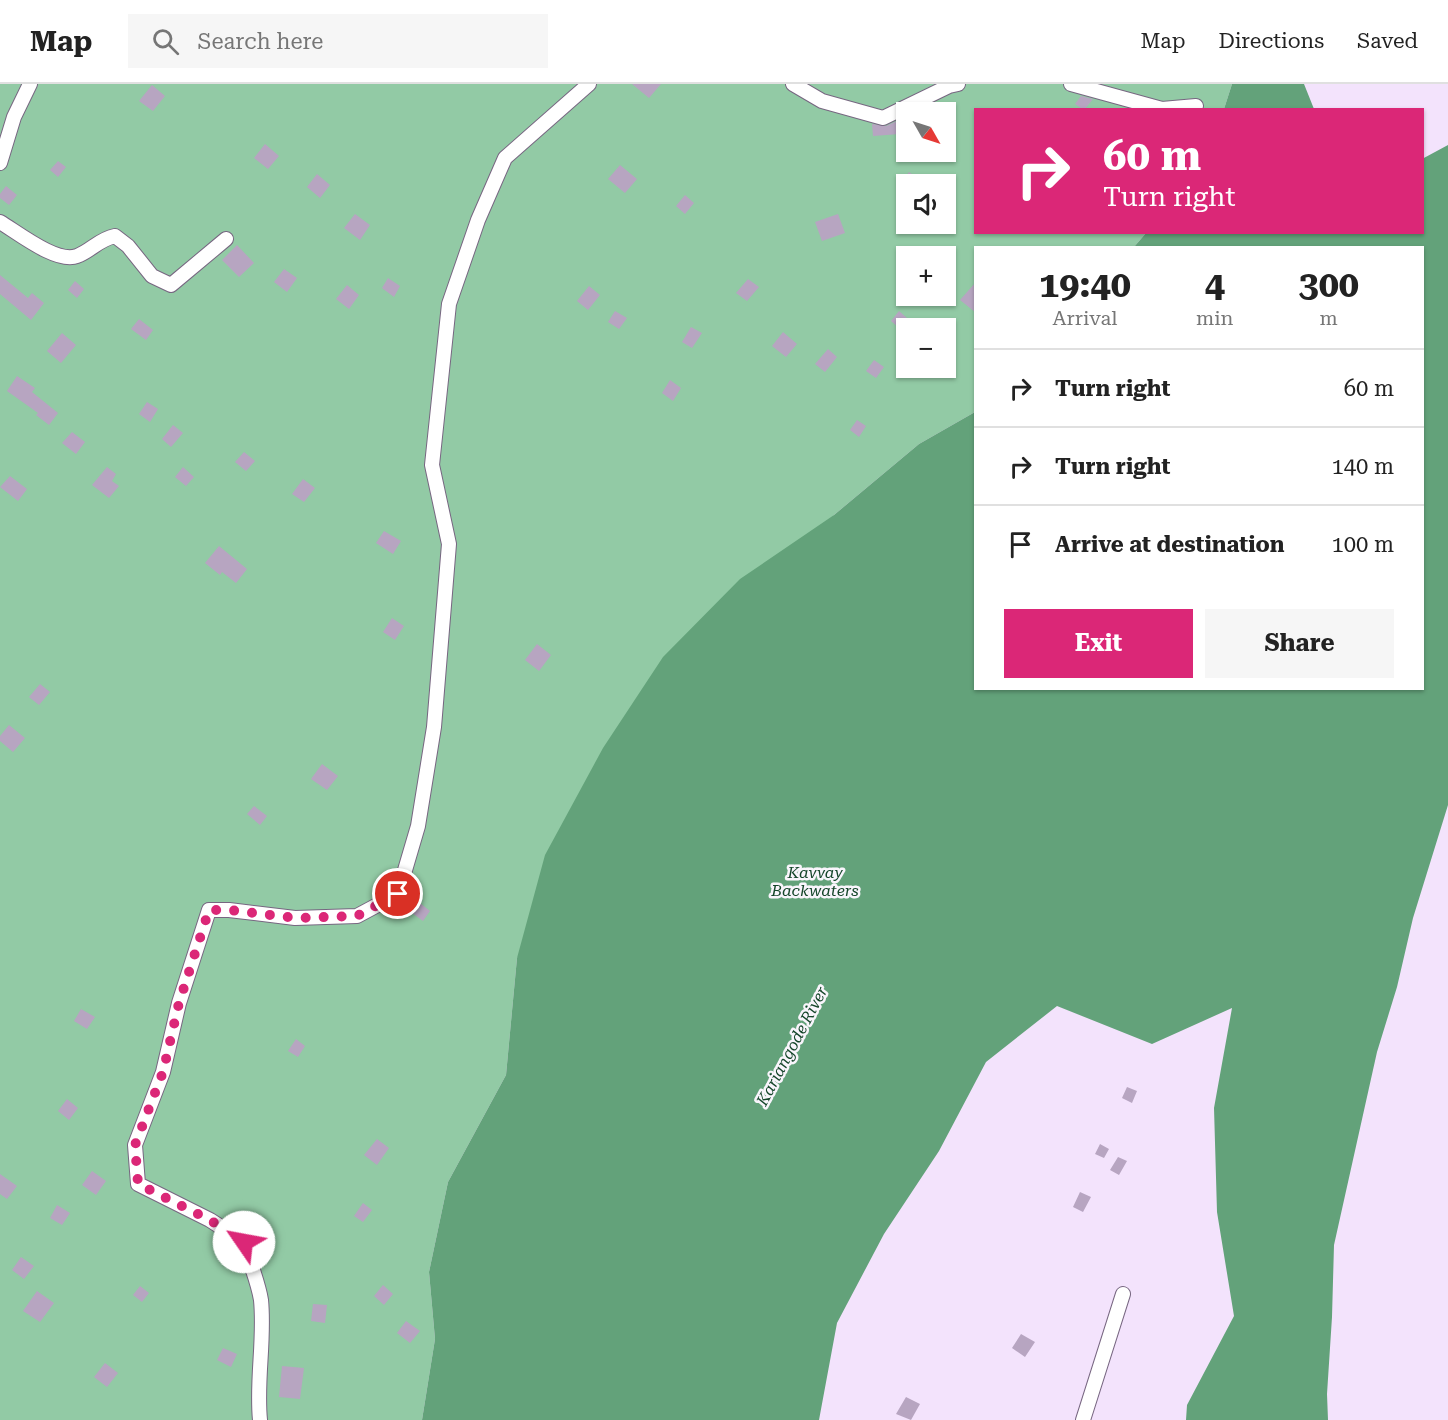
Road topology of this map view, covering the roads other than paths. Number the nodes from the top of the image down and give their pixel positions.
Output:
1 (30, 84) edge
2 (589, 84) edge
3 (793, 84) edge
4 (958, 84) edge
5 (1071, 84) edge
6 (1196, 106) dead end
7 (1158, 108) edge
8 (1173, 108) edge
9 (0, 163) edge
10 (0, 222) edge
11 (226, 239) dead end
12 (1123, 1294) dead end
13 (260, 1420) edge
14 (1083, 1420) edge

1 - 9 street
2 - 13 street
3 - 4 street
5 - 7 street
6 - 8 street
10 - 11 street
12 - 14 street

